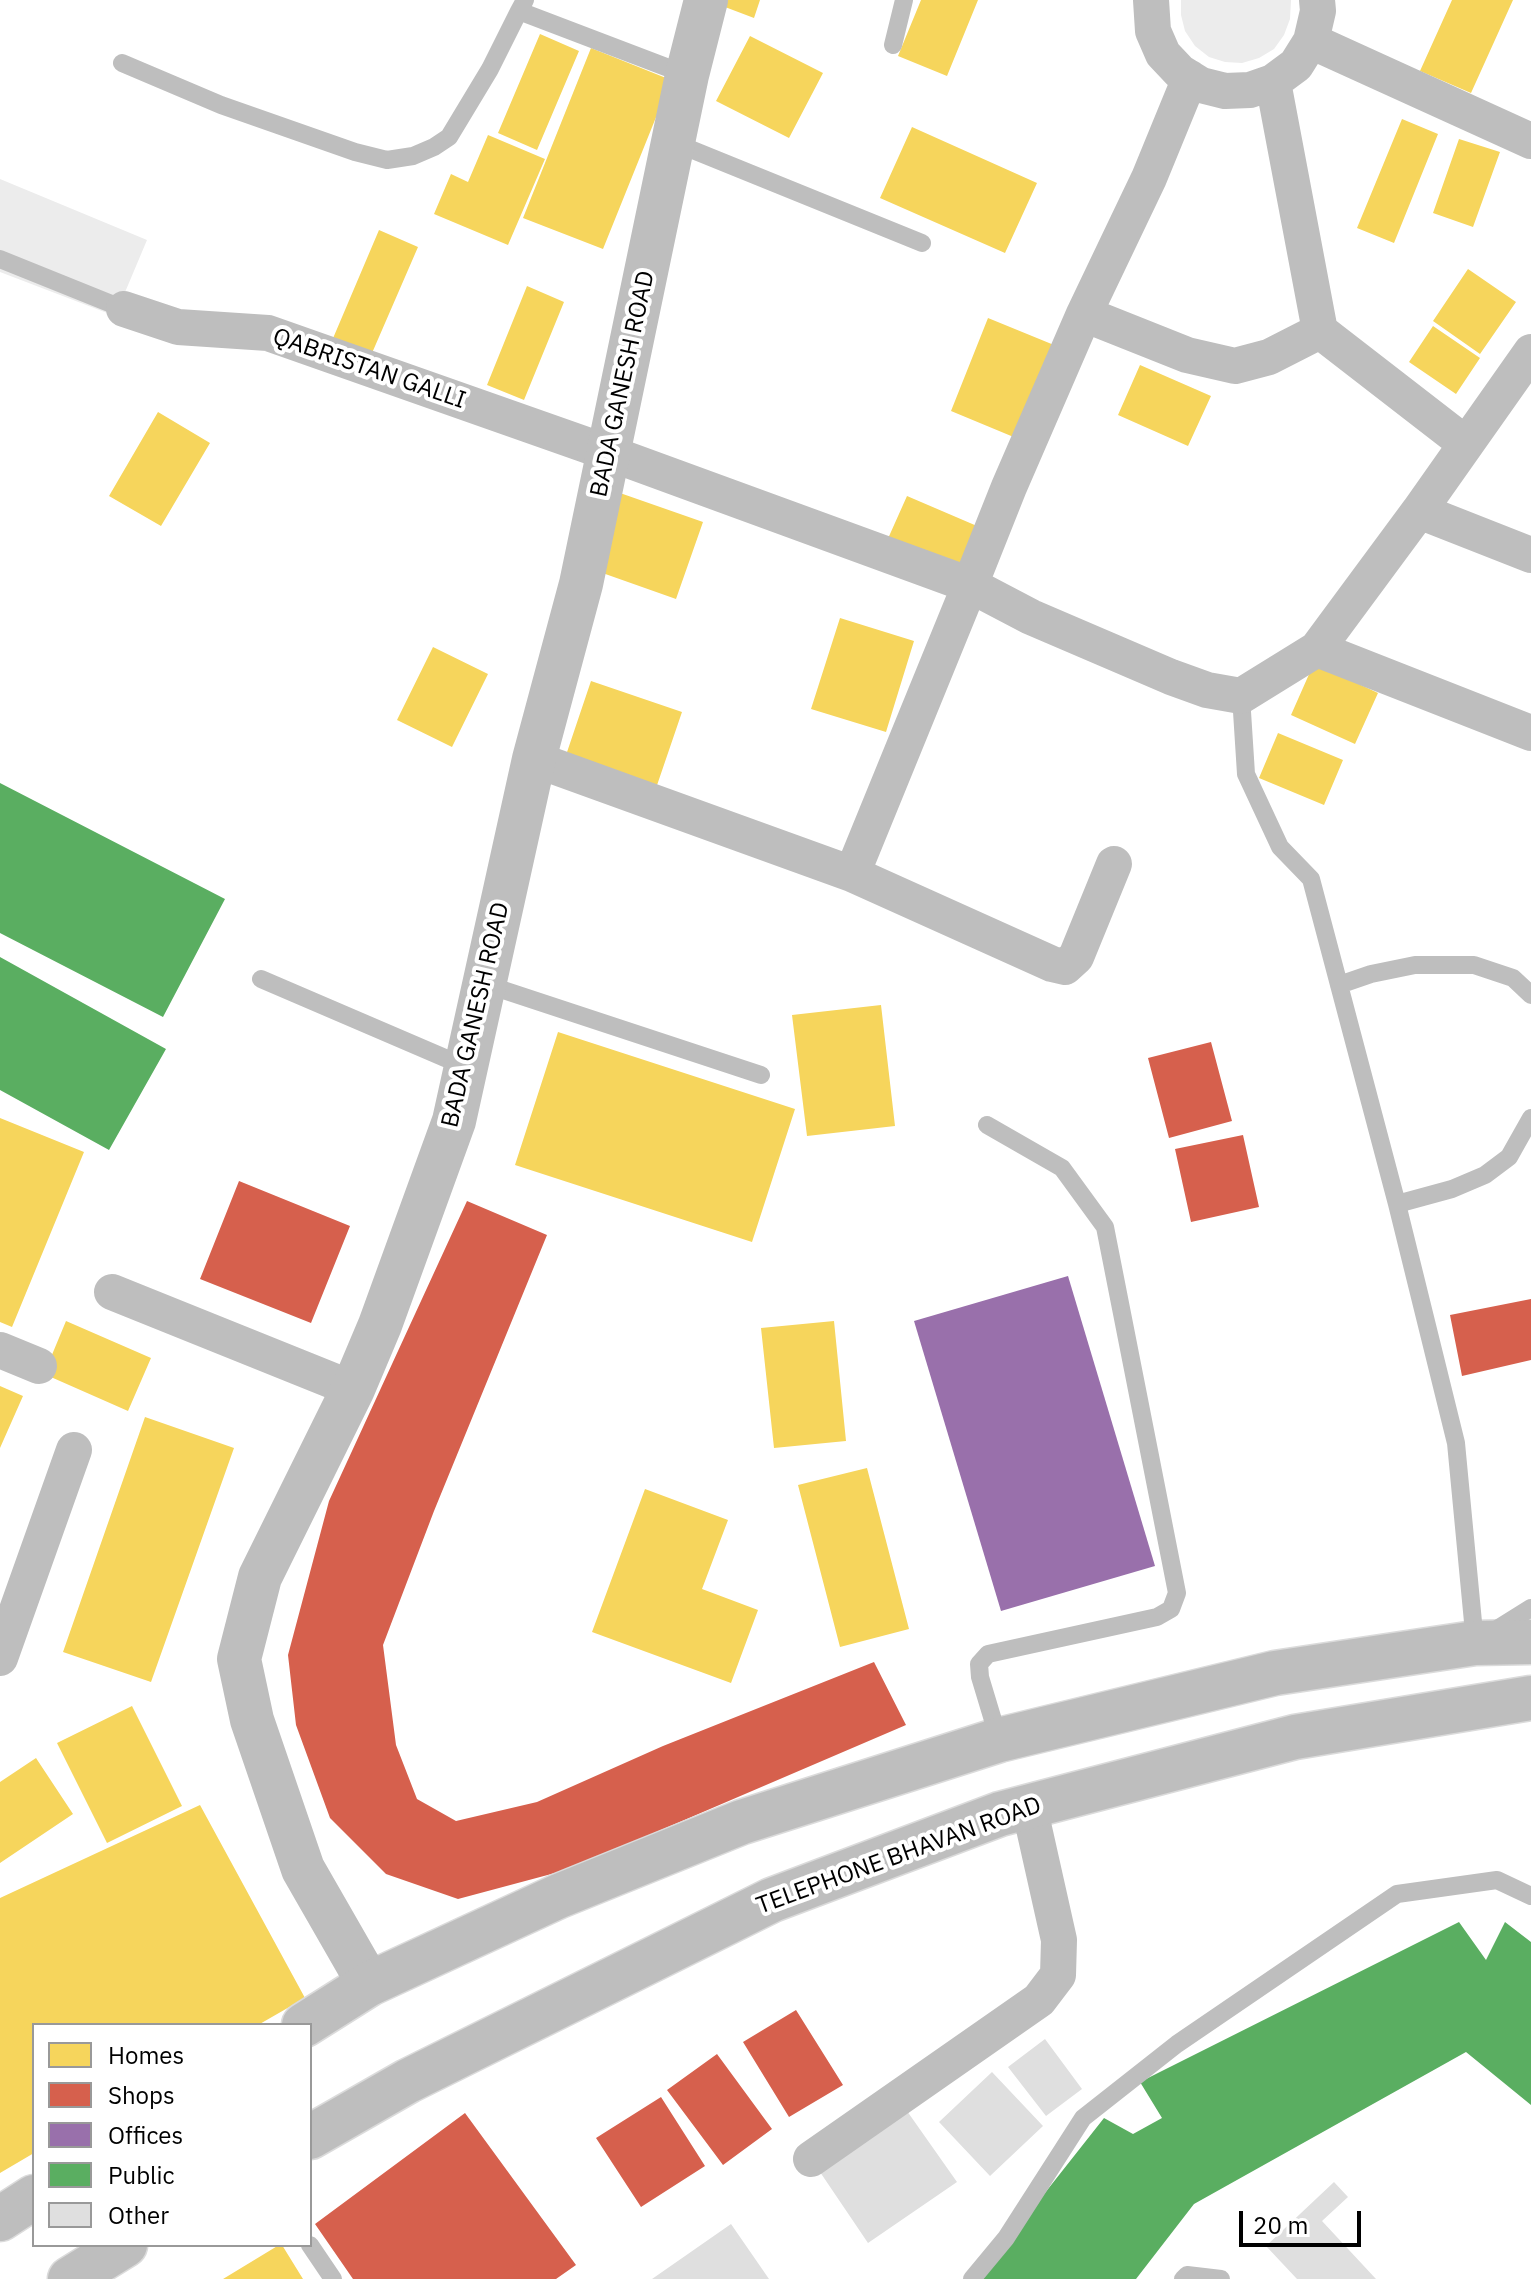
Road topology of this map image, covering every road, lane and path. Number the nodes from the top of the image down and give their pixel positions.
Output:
1 (706, 0) edge
2 (904, 0) edge
3 (1151, 0) edge
4 (1317, 0) edge
5 (522, 6) edge
6 (1311, 41) junction
7 (893, 45) dead end
8 (122, 63) dead end
9 (687, 75) junction
10 (1190, 78) junction
11 (1273, 82) junction
12 (1531, 141) edge
13 (673, 142) junction
14 (922, 243) dead end
15 (0, 259) edge
16 (124, 309) joint
17 (1084, 314) junction
18 (1320, 331) junction
19 (1531, 352) edge
20 (1466, 444) junction
21 (609, 453) junction
22 (1419, 511) junction
23 (1531, 555) edge
24 (970, 585) junction
25 (1317, 649) junction
26 (1241, 696) junction
27 (1531, 733) edge
28 (534, 759) junction
29 (1114, 864) dead end
30 (852, 874) junction
31 (261, 979) dead end
32 (485, 984) junction
33 (1339, 985) junction
34 (1531, 995) edge
35 (466, 1067) junction
36 (761, 1075) dead end
37 (1531, 1118) edge
38 (987, 1125) dead end
39 (1397, 1204) junction
40 (112, 1292) dead end
41 (0, 1350) edge
42 (39, 1366) dead end
43 (353, 1389) junction
44 (74, 1450) dead end
45 (1531, 1608) edge
46 (1531, 1642) edge
47 (1475, 1643) junction
48 (0, 1658) edge
49 (1531, 1698) edge
50 (999, 1740) junction
51 (1029, 1806) junction
52 (1531, 1896) edge
53 (369, 1984) junction
54 (307, 2023) edge
55 (312, 2136) edge
56 (811, 2159) dead end
57 (32, 2198) edge
58 (0, 2219) edge
59 (122, 2247) edge
60 (311, 2247) edge
61 (70, 2279) edge
62 (333, 2279) edge
63 (972, 2279) edge
64 (1183, 2279) edge
65 (1221, 2279) edge

1 - 9 main road, BADA GANESH ROAD
2 - 7 lane
3 - 10 street
4 - 6 street
5 - 8 lane
5 - 9 lane
6 - 11 street
6 - 12 street
9 - 13 main road, BADA GANESH ROAD
10 - 11 street
10 - 17 street
11 - 18 street
13 - 14 lane
13 - 21 main road, BADA GANESH ROAD
15 - 16 lane
16 - 21 street, QABRISTAN GALLI
17 - 18 street
17 - 24 street
18 - 20 street
19 - 20 street
20 - 22 street
21 - 24 street, QABRISTAN GALLI
21 - 28 main road, BADA GANESH ROAD
22 - 23 street
22 - 25 street
24 - 26 street, QABRISTAN GALLI
24 - 30 street
25 - 26 street
25 - 27 street
26 - 33 lane
28 - 30 street
28 - 32 main road, BADA GANESH ROAD
29 - 30 street
31 - 35 lane
32 - 35 main road, BADA GANESH ROAD
32 - 36 lane
33 - 34 lane
33 - 39 lane
35 - 43 main road, BADA GANESH ROAD
37 - 39 lane
38 - 50 lane
39 - 47 lane
40 - 43 street
41 - 42 street
43 - 53 main road, BADA GANESH ROAD
44 - 48 street
45 - 47 lane
46 - 47 main road
47 - 50 main road
49 - 51 main road, TELEPHONE BHAVAN ROAD
50 - 53 main road
51 - 55 main road, TELEPHONE BHAVAN ROAD
51 - 56 street
52 - 63 lane
53 - 54 main road
57 - 58 main road
59 - 61 main road
60 - 62 lane
64 - 65 lane

